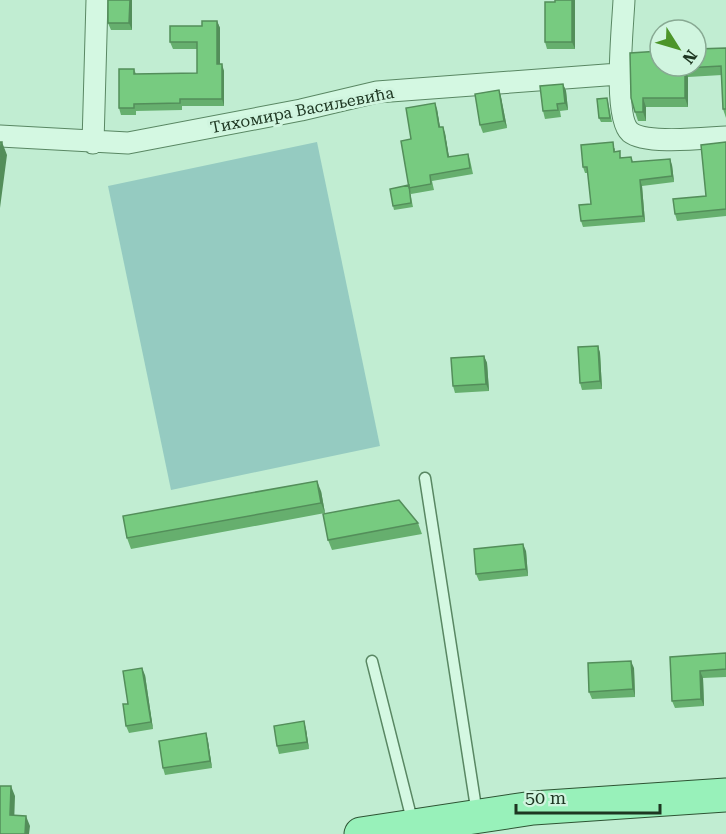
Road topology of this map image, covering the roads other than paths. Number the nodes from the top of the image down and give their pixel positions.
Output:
1 (97, 0) edge
2 (624, 0) edge
3 (619, 74) junction
4 (0, 136) edge
5 (726, 137) edge
6 (93, 143) junction
7 (425, 478) dead end
8 (372, 661) dead end
9 (726, 795) edge
10 (477, 814) junction
11 (399, 828) edge
12 (361, 834) edge

1 - 6 street
2 - 3 street
3 - 5 street
3 - 6 street, Тихомира Васиљевића
4 - 6 street, Тихомира Васиљевића
7 - 10 lane
8 - 11 lane
9 - 10 main road
10 - 11 main road
11 - 12 main road

